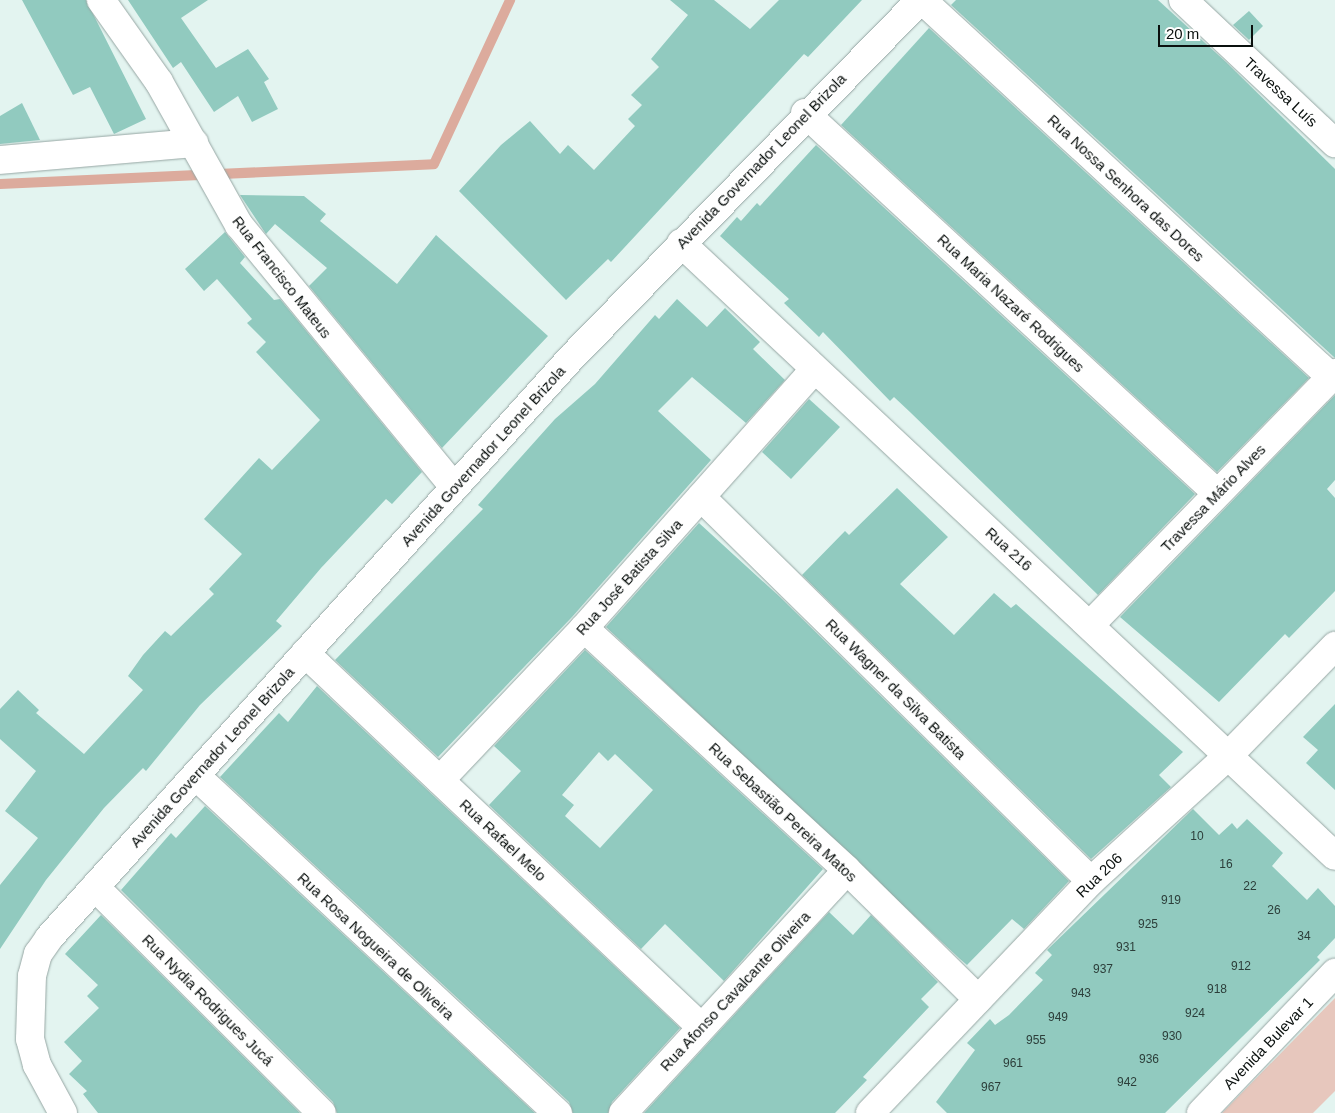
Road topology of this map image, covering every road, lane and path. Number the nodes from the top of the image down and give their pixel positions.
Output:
1 (921, 0) edge
2 (105, 1) edge
3 (1196, 4) edge
4 (806, 113) junction
5 (194, 143) junction
6 (1335, 143) edge
7 (0, 160) edge
8 (681, 243) junction
9 (814, 370) junction
10 (1333, 375) edge
11 (454, 487) junction
12 (1217, 492) junction
13 (701, 497) junction
14 (1091, 624) junction
15 (584, 628) junction
16 (1335, 646) edge
17 (305, 653) junction
18 (1230, 754) junction
19 (196, 776) junction
20 (440, 780) junction
21 (1335, 856) edge
22 (847, 870) junction
23 (1091, 881) junction
24 (95, 887) junction
25 (1335, 973) edge
26 (978, 999) junction
27 (701, 1027) junction
28 (63, 1113) edge
29 (322, 1113) edge
30 (558, 1113) edge
31 (623, 1113) edge
32 (870, 1113) edge
33 (1200, 1113) edge

1 - 4 street, Avenida Governador Leonel Brizola
1 - 10 street, Rua Nossa Senhora das Dores
2 - 5 street, Rua Francisco Mateus
3 - 6 street, Travessa Luís
4 - 8 street, Avenida Governador Leonel Brizola
4 - 12 street, Rua Maria Nazaré Rodrigues
5 - 7 street
5 - 11 street, Rua Francisco Mateus
8 - 9 street, Rua 216
8 - 11 street, Avenida Governador Leonel Brizola
9 - 13 street, Rua José Batista Silva
9 - 14 street, Rua 216
10 - 12 street, Travessa Mário Alves
11 - 17 street, Avenida Governador Leonel Brizola
12 - 14 street, Travessa Mário Alves
13 - 15 street, Rua José Batista Silva
13 - 23 street, Rua Wagner da Silva Batista
14 - 18 street, Rua 216
15 - 20 street, Rua José Batista Silva
15 - 22 street, Rua Sebastião Pereira Matos
16 - 18 street, Rua 206
17 - 19 street, Avenida Governador Leonel Brizola
17 - 20 street, Rua Rafael Melo
18 - 21 street, Rua 216
18 - 23 street, Rua 206
19 - 24 street, Avenida Governador Leonel Brizola
19 - 30 street, Rua Rosa Nogueira de Oliveira
20 - 27 street, Rua Rafael Melo
22 - 26 street, Rua Sebastião Pereira Matos
22 - 27 street, Rua Afonso Cavalcante Oliveira
23 - 26 street, Rua 206
24 - 28 street, Avenida Governador Leonel Brizola
24 - 29 street, Rua Nydia Rodrigues Jucá
25 - 33 street, Avenida Bulevar 1
26 - 32 street, Rua 206
27 - 31 street, Rua Afonso Cavalcante Oliveira

